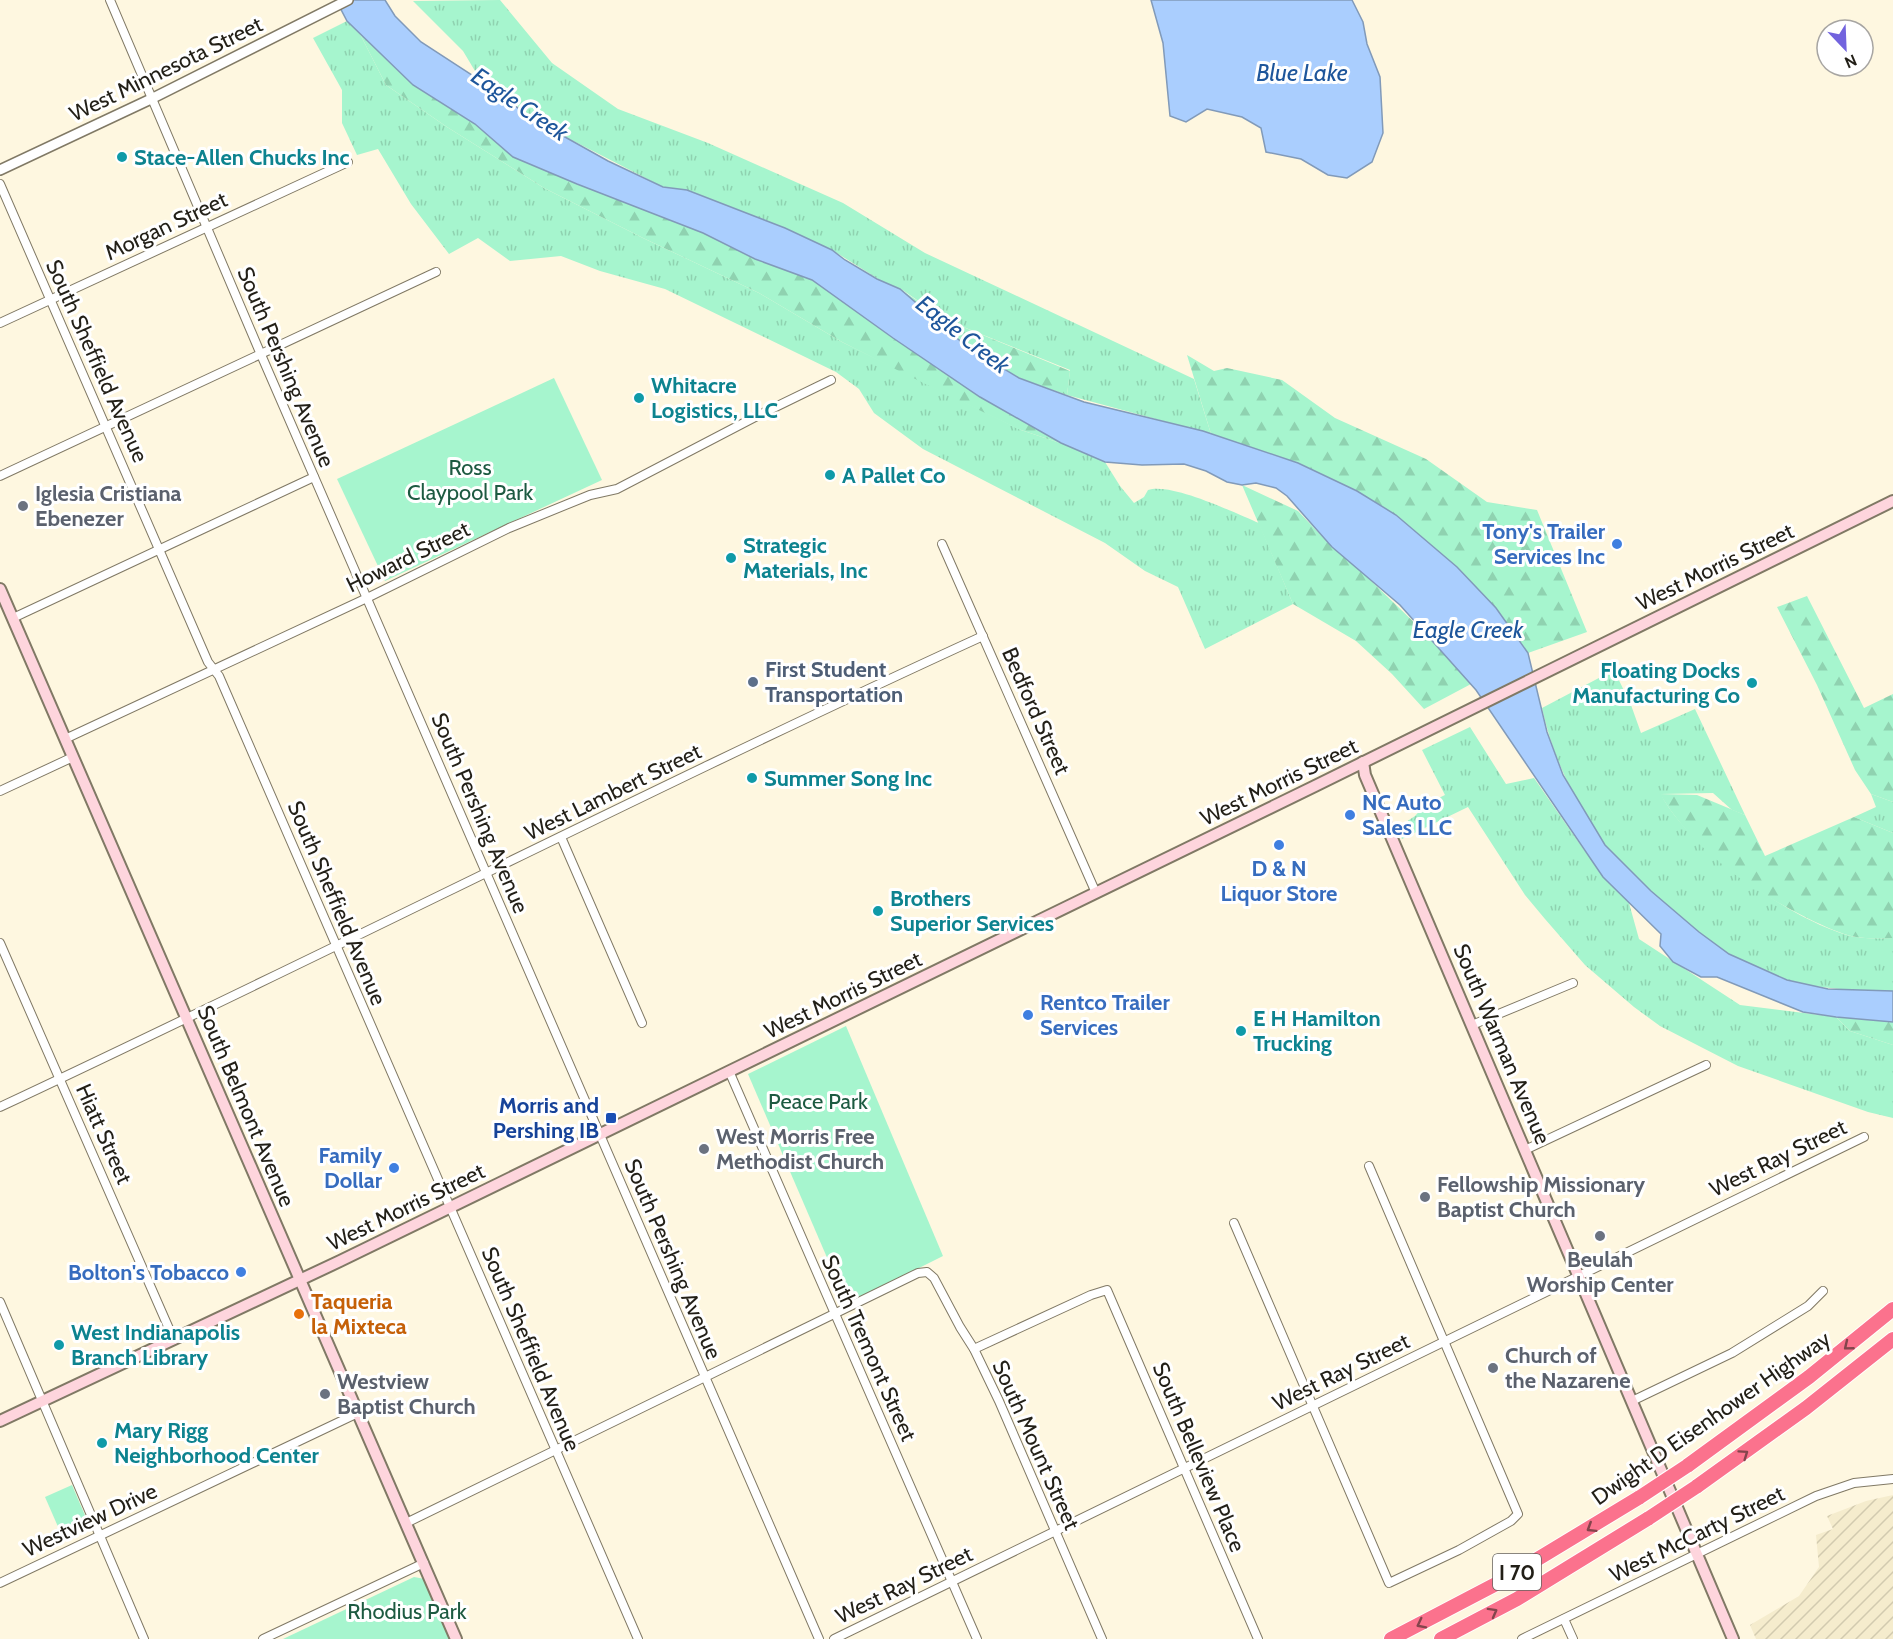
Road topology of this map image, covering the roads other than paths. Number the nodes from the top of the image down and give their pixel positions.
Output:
1 (110, 0) edge
2 (348, 0) edge
3 (151, 99) junction
4 (348, 162) dead end
5 (0, 170) edge
6 (0, 184) edge
7 (206, 227) junction
8 (436, 272) dead end
9 (50, 299) junction
10 (0, 323) edge
11 (261, 354) junction
12 (831, 381) dead end
13 (105, 426) junction
14 (0, 476) edge
15 (314, 477) junction
16 (1893, 501) edge
17 (942, 544) dead end
18 (159, 549) junction
19 (0, 589) edge
20 (367, 597) junction
21 (13, 618) junction
22 (983, 636) junction
23 (213, 669) junction
24 (65, 739) junction
25 (73, 757) junction
26 (1363, 762) junction
27 (0, 791) edge
28 (561, 837) junction
29 (486, 873) junction
30 (1096, 892) junction
31 (0, 943) edge
32 (336, 946) junction
33 (1573, 983) dead end
34 (187, 1019) junction
35 (642, 1023) dead end
36 (1472, 1025) junction
37 (1706, 1065) dead end
38 (729, 1071) junction
39 (60, 1079) junction
40 (0, 1107) edge
41 (600, 1134) junction
42 (1863, 1137) dead end
43 (1526, 1150) junction
44 (1369, 1166) dead end
45 (450, 1208) junction
46 (1234, 1223) dead end
47 (1578, 1275) junction
48 (301, 1279) junction
49 (1823, 1291) dead end
50 (0, 1302) edge
51 (1893, 1309) edge
52 (835, 1314) junction
53 (1893, 1339) edge
54 (174, 1340) junction
55 (1445, 1341) junction
56 (974, 1349) junction
57 (705, 1378) junction
58 (43, 1401) junction
59 (1632, 1401) junction
60 (1313, 1405) junction
61 (358, 1413) junction
62 (0, 1421) edge
63 (555, 1451) junction
64 (1185, 1468) junction
65 (1893, 1479) edge
66 (406, 1523) junction
67 (1055, 1531) junction
68 (100, 1535) junction
69 (1697, 1554) junction
70 (424, 1563) junction
71 (952, 1582) junction
72 (0, 1583) edge
73 (1564, 1618) junction
74 (144, 1639) edge
75 (263, 1639) edge
76 (456, 1639) edge
77 (638, 1639) edge
78 (819, 1639) edge
79 (834, 1639) edge
80 (977, 1639) edge
81 (1102, 1639) edge
82 (1258, 1639) edge
83 (1391, 1639) edge
84 (1441, 1639) edge
85 (1522, 1639) edge
86 (1573, 1639) edge
87 (1733, 1639) edge

1 - 3 street, South Pershing Avenue
2 - 3 street, West Minnesota Street
3 - 5 street, West Minnesota Street
3 - 7 street, South Pershing Avenue
4 - 7 street, Morgan Street
6 - 9 street, South Sheffield Avenue
7 - 9 street, Morgan Street
7 - 11 street, South Pershing Avenue
8 - 11 street
9 - 10 street, Morgan Street
9 - 13 street, South Sheffield Avenue
11 - 13 street
11 - 15 street, South Pershing Avenue
12 - 20 street, Howard Street
13 - 14 street
13 - 18 street, South Sheffield Avenue
15 - 18 street
15 - 20 street, South Pershing Avenue
16 - 26 main road, West Morris Street
17 - 22 street, Bedford Street
18 - 21 street
18 - 23 street, South Sheffield Avenue
19 - 21 main road, South Belmont Avenue
20 - 23 street, Howard Street
20 - 29 street, South Pershing Avenue
21 - 24 main road, South Belmont Avenue
22 - 28 street, West Lambert Street
22 - 30 street, Bedford Street
23 - 24 street, Howard Street
23 - 32 street, South Sheffield Avenue
24 - 25 main road, South Belmont Avenue
25 - 27 street
25 - 34 main road, South Belmont Avenue
26 - 30 main road, West Morris Street
26 - 36 main road, South Warman Avenue
28 - 29 street, West Lambert Street
28 - 35 street
29 - 32 street, West Lambert Street
29 - 41 street, South Pershing Avenue
30 - 38 main road, West Morris Street
31 - 39 street, Hiatt Street
32 - 34 street, West Lambert Street
32 - 45 street, South Sheffield Avenue
33 - 36 street
34 - 39 street, West Lambert Street
34 - 48 main road, South Belmont Avenue
36 - 43 main road, South Warman Avenue
37 - 43 street
38 - 41 main road, West Morris Street
38 - 52 street, South Tremont Street
39 - 40 street, West Lambert Street
39 - 54 street, Hiatt Street
41 - 45 main road, West Morris Street
41 - 57 street, South Pershing Avenue
42 - 47 street, West Ray Street
43 - 47 main road, South Warman Avenue
44 - 55 street
45 - 48 main road, West Morris Street
45 - 63 street, South Sheffield Avenue
46 - 60 street
47 - 55 street, West Ray Street
47 - 59 main road, South Warman Avenue
48 - 54 main road, West Morris Street
48 - 61 main road, South Belmont Avenue
49 - 59 street
50 - 58 street
51 -> 83 highway, Dwight D Eisenhower Highway / I 70, bridge
52 - 56 street, South Mount Street
52 - 57 street
52 - 71 street, South Tremont Street
84 -> 53 highway, Dwight D Eisenhower Highway / I 70, bridge
54 - 58 main road, West Morris Street
55 - 60 street, West Ray Street
55 - 60 street
56 - 64 street, South Belleview Place
56 - 67 street, South Mount Street
57 - 63 street
57 - 78 street, South Pershing Avenue
58 - 62 main road, West Morris Street
58 - 68 street
59 - 69 main road, South Warman Avenue
60 - 64 street, West Ray Street
61 - 66 main road, South Belmont Avenue
61 - 68 street, Westview Drive
63 - 66 street
63 - 77 street, South Sheffield Avenue
64 - 67 street, West Ray Street
64 - 82 street, South Belleview Place
65 - 69 street, West McCarty Street
66 - 70 main road, South Belmont Avenue
67 - 71 street, West Ray Street
67 - 81 street, South Mount Street
68 - 72 street, Westview Drive
68 - 74 street
69 - 73 street, West McCarty Street
69 - 87 main road, South Warman Avenue
70 - 75 street
70 - 76 main road, South Belmont Avenue
71 - 79 street, West Ray Street
71 - 80 street, South Tremont Street
73 - 85 street, West McCarty Street
73 - 86 street

